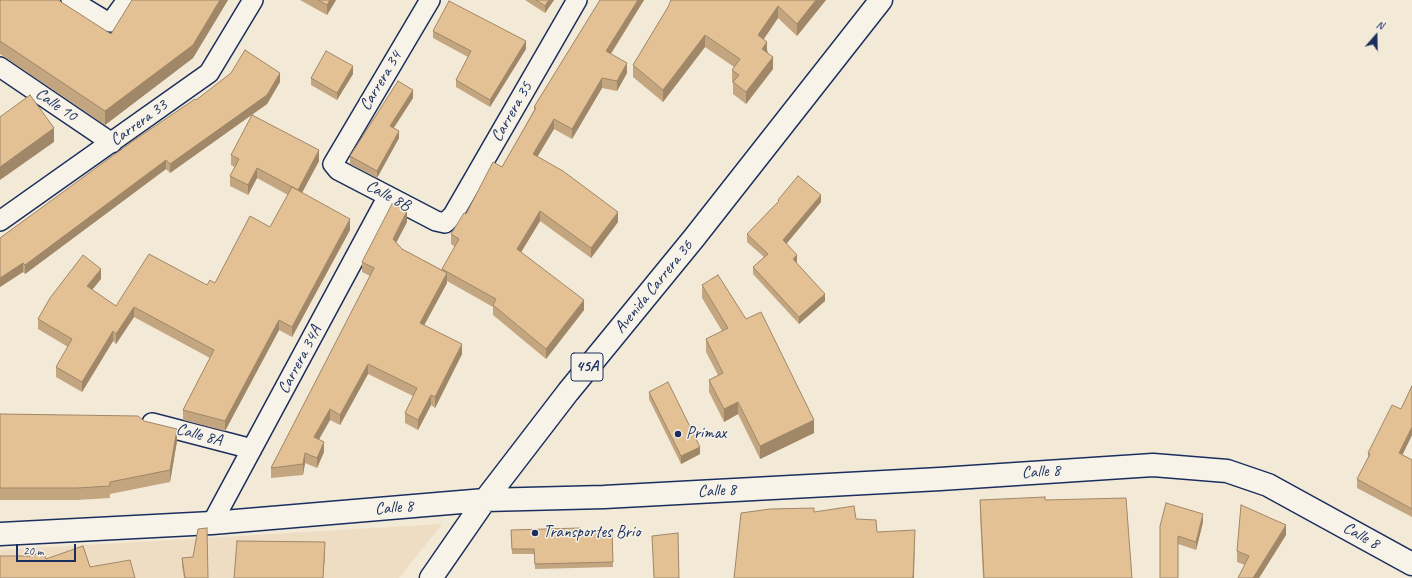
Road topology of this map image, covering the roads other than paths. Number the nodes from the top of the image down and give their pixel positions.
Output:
1 (70, 0) edge
2 (127, 0) edge
3 (253, 0) edge
4 (430, 0) edge
5 (577, 0) edge
6 (881, 0) edge
7 (0, 67) edge
8 (112, 143) junction
9 (333, 164) joint
10 (388, 196) junction
11 (0, 221) edge
12 (445, 223) joint
13 (147, 422) edge
14 (252, 449) junction
15 (485, 500) junction
16 (212, 523) junction
17 (0, 534) edge
18 (1412, 564) edge
19 (431, 578) edge

1 - 2 street
3 - 8 street, Carrera 33
4 - 9 street, Carrera 34
5 - 12 street, Carrera 35
6 - 15 main road, Avenida Carrera 36 / 45A
7 - 8 street, Calle 10
8 - 11 street, Carrera 33
9 - 10 street, Calle 8B
10 - 12 street, Calle 8B
10 - 14 street, Carrera 34A
13 - 14 street, Calle 8A
14 - 16 street, Carrera 34A
15 - 16 main road, Calle 8
15 - 18 main road, Calle 8
15 - 19 main road, Avenida Carrera 36 / 45A
16 - 17 main road, Calle 8

